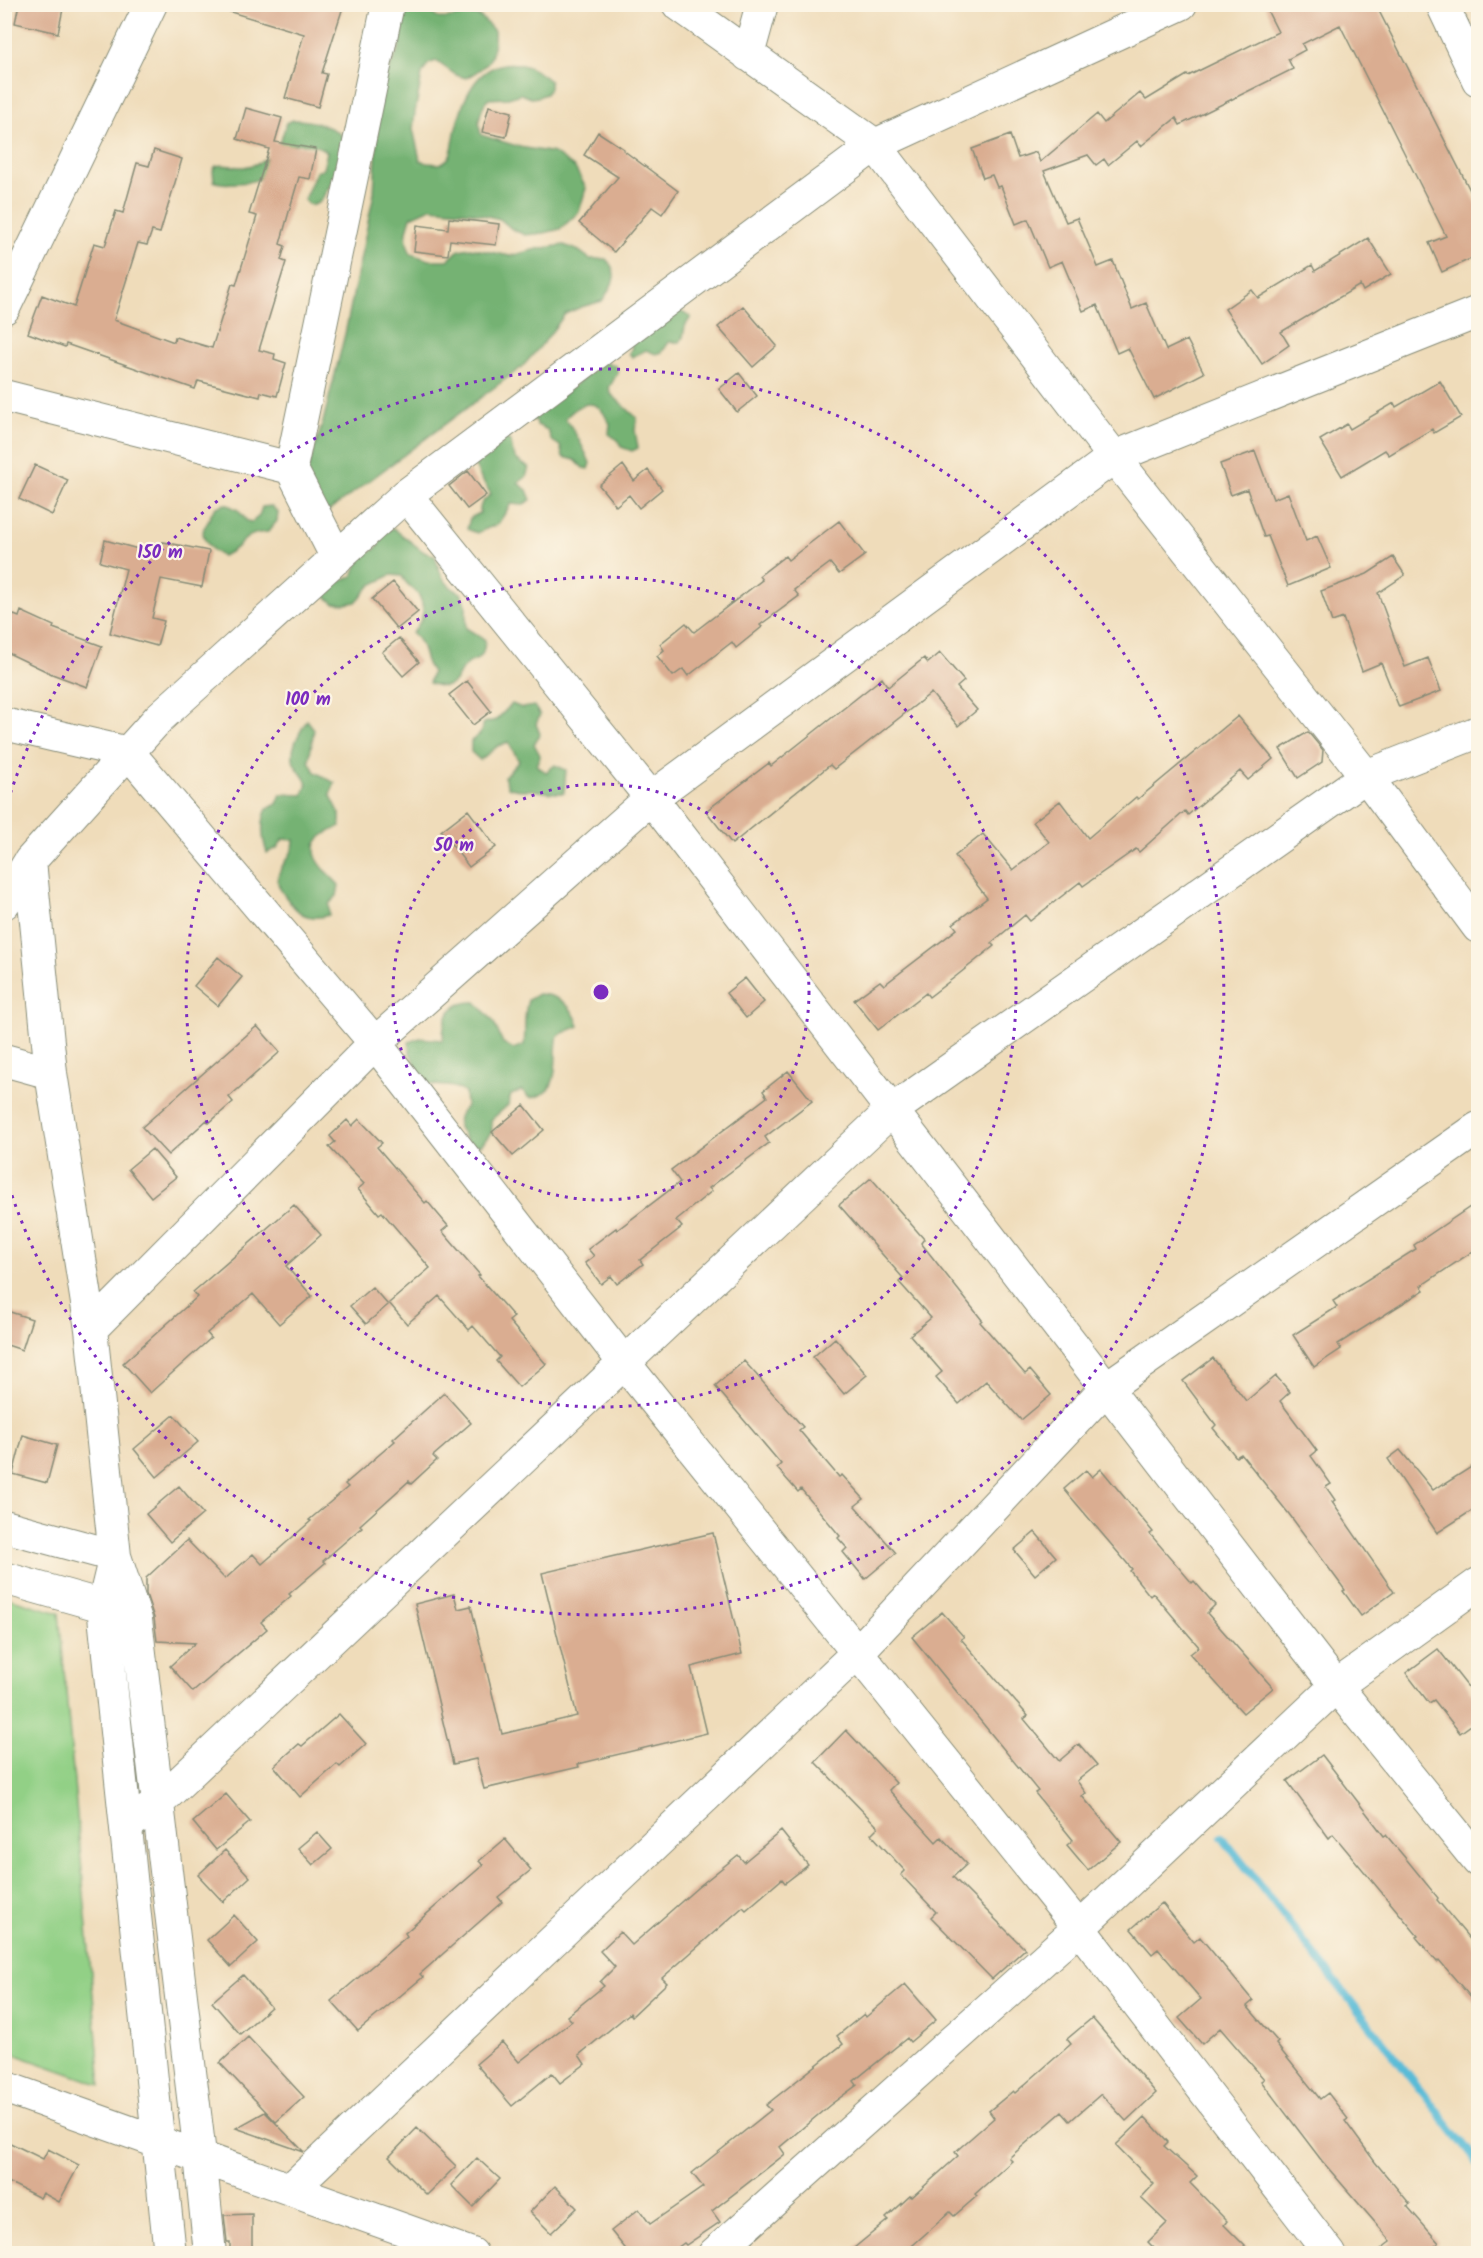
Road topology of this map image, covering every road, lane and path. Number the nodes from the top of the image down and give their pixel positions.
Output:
1 (151, 4) edge
2 (388, 4) edge
3 (678, 4) edge
4 (762, 4) edge
5 (1181, 4) edge
6 (1442, 4) edge
7 (748, 55) junction
8 (1479, 80) edge
9 (875, 145) junction
10 (4, 308) edge
11 (1479, 312) edge
12 (4, 396) edge
13 (1113, 458) junction
14 (291, 468) junction
15 (406, 495) junction
16 (337, 558) junction
17 (4, 724) edge
18 (1479, 732) edge
19 (129, 753) junction
20 (1366, 776) junction
21 (651, 798) junction
22 (30, 861) junction
23 (4, 903) edge
24 (1479, 927) edge
25 (375, 1043) junction
26 (4, 1060) edge
27 (51, 1073) junction
28 (891, 1111) junction
29 (1479, 1128) edge
30 (91, 1329) junction
31 (625, 1364) junction
32 (1106, 1388) junction
33 (4, 1526) edge
34 (115, 1556) junction
35 (4, 1578) edge
36 (1479, 1584) edge
37 (103, 1606) junction
38 (136, 1620) junction
39 (856, 1654) junction
40 (1336, 1686) junction
41 (158, 1803) junction
42 (126, 1826) junction
43 (1479, 1861) edge
44 (1079, 1928) junction
45 (4, 2087) edge
46 (159, 2143) junction
47 (200, 2155) junction
48 (292, 2188) junction
49 (170, 2253) edge
50 (210, 2253) edge
51 (472, 2253) edge
52 (714, 2253) edge
53 (1330, 2253) edge

1 - 10 street
2 - 14 street
3 - 7 street
4 - 7 street
5 - 9 street
6 - 8 street
7 - 9 street
9 - 13 street
9 - 15 street
11 - 13 street
12 - 14 street
13 - 20 street
13 - 21 street
14 - 16 street
15 - 16 street
15 - 21 street
16 - 19 street
17 - 19 street
18 - 20 street
19 - 22 street
19 - 25 street
20 - 24 street
20 - 28 street
21 - 25 street
21 - 28 street
22 - 23 street
22 - 27 street
25 - 30 street
25 - 31 street
26 - 27 street
27 - 30 street
28 - 31 street
28 - 32 street
29 - 32 street
30 - 34 street
31 - 39 street
31 - 41 street
32 - 39 street
32 - 40 street
33 - 34 street
34 - 37 street
34 - 38 street
35 - 37 street
36 - 40 street
37 - 38 street
37 - 42 street
38 - 41 street
39 - 44 street
39 - 48 street
40 - 43 street
40 - 44 street
41 - 42 street
41 - 47 street
42 - 46 street
44 - 52 street
44 - 53 street
45 - 46 street
46 - 47 street
46 - 49 street
47 - 48 street
47 - 50 street
48 - 51 street

